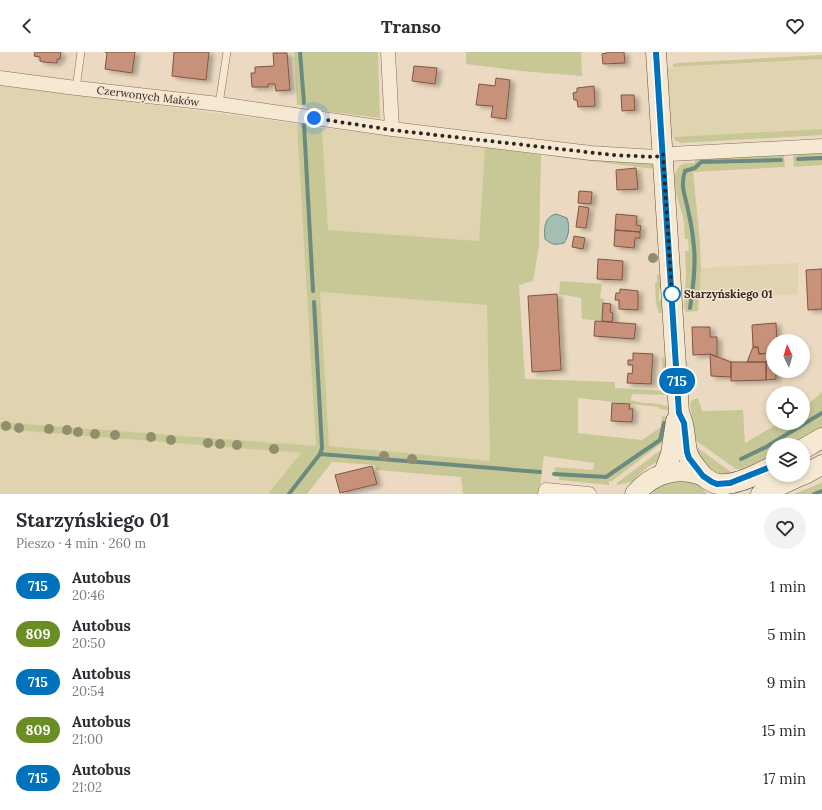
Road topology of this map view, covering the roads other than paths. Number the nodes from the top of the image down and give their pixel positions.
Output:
1 (81, 52) edge
2 (227, 52) edge
3 (388, 52) edge
4 (656, 52) edge
5 (0, 78) edge
6 (76, 88) junction
7 (219, 104) junction
8 (392, 130) junction
9 (822, 146) edge
10 (663, 154) junction
11 (679, 413) junction
12 (822, 438) edge
13 (810, 445) edge
14 (822, 465) edge
15 (766, 469) edge
16 (810, 471) edge
17 (664, 473) junction
18 (788, 482) edge
19 (711, 484) edge
20 (545, 494) edge
21 (589, 494) edge
22 (635, 494) edge
23 (761, 494) edge

1 - 6 lane
2 - 7 lane
3 - 8 street
4 - 10 street
5 - 6 street, Czerwonych Maków
6 - 7 street, Czerwonych Maków
7 - 8 street, Czerwonych Maków
8 - 10 street, Czerwonych Maków
9 - 10 street, Czerwonych Maków
10 - 11 street
11 - 17 street
11 - 19 street
12 - 13 street
14 - 16 street
15 - 19 street
17 - 19 street
17 - 22 street
18 - 23 street
20 - 21 street

